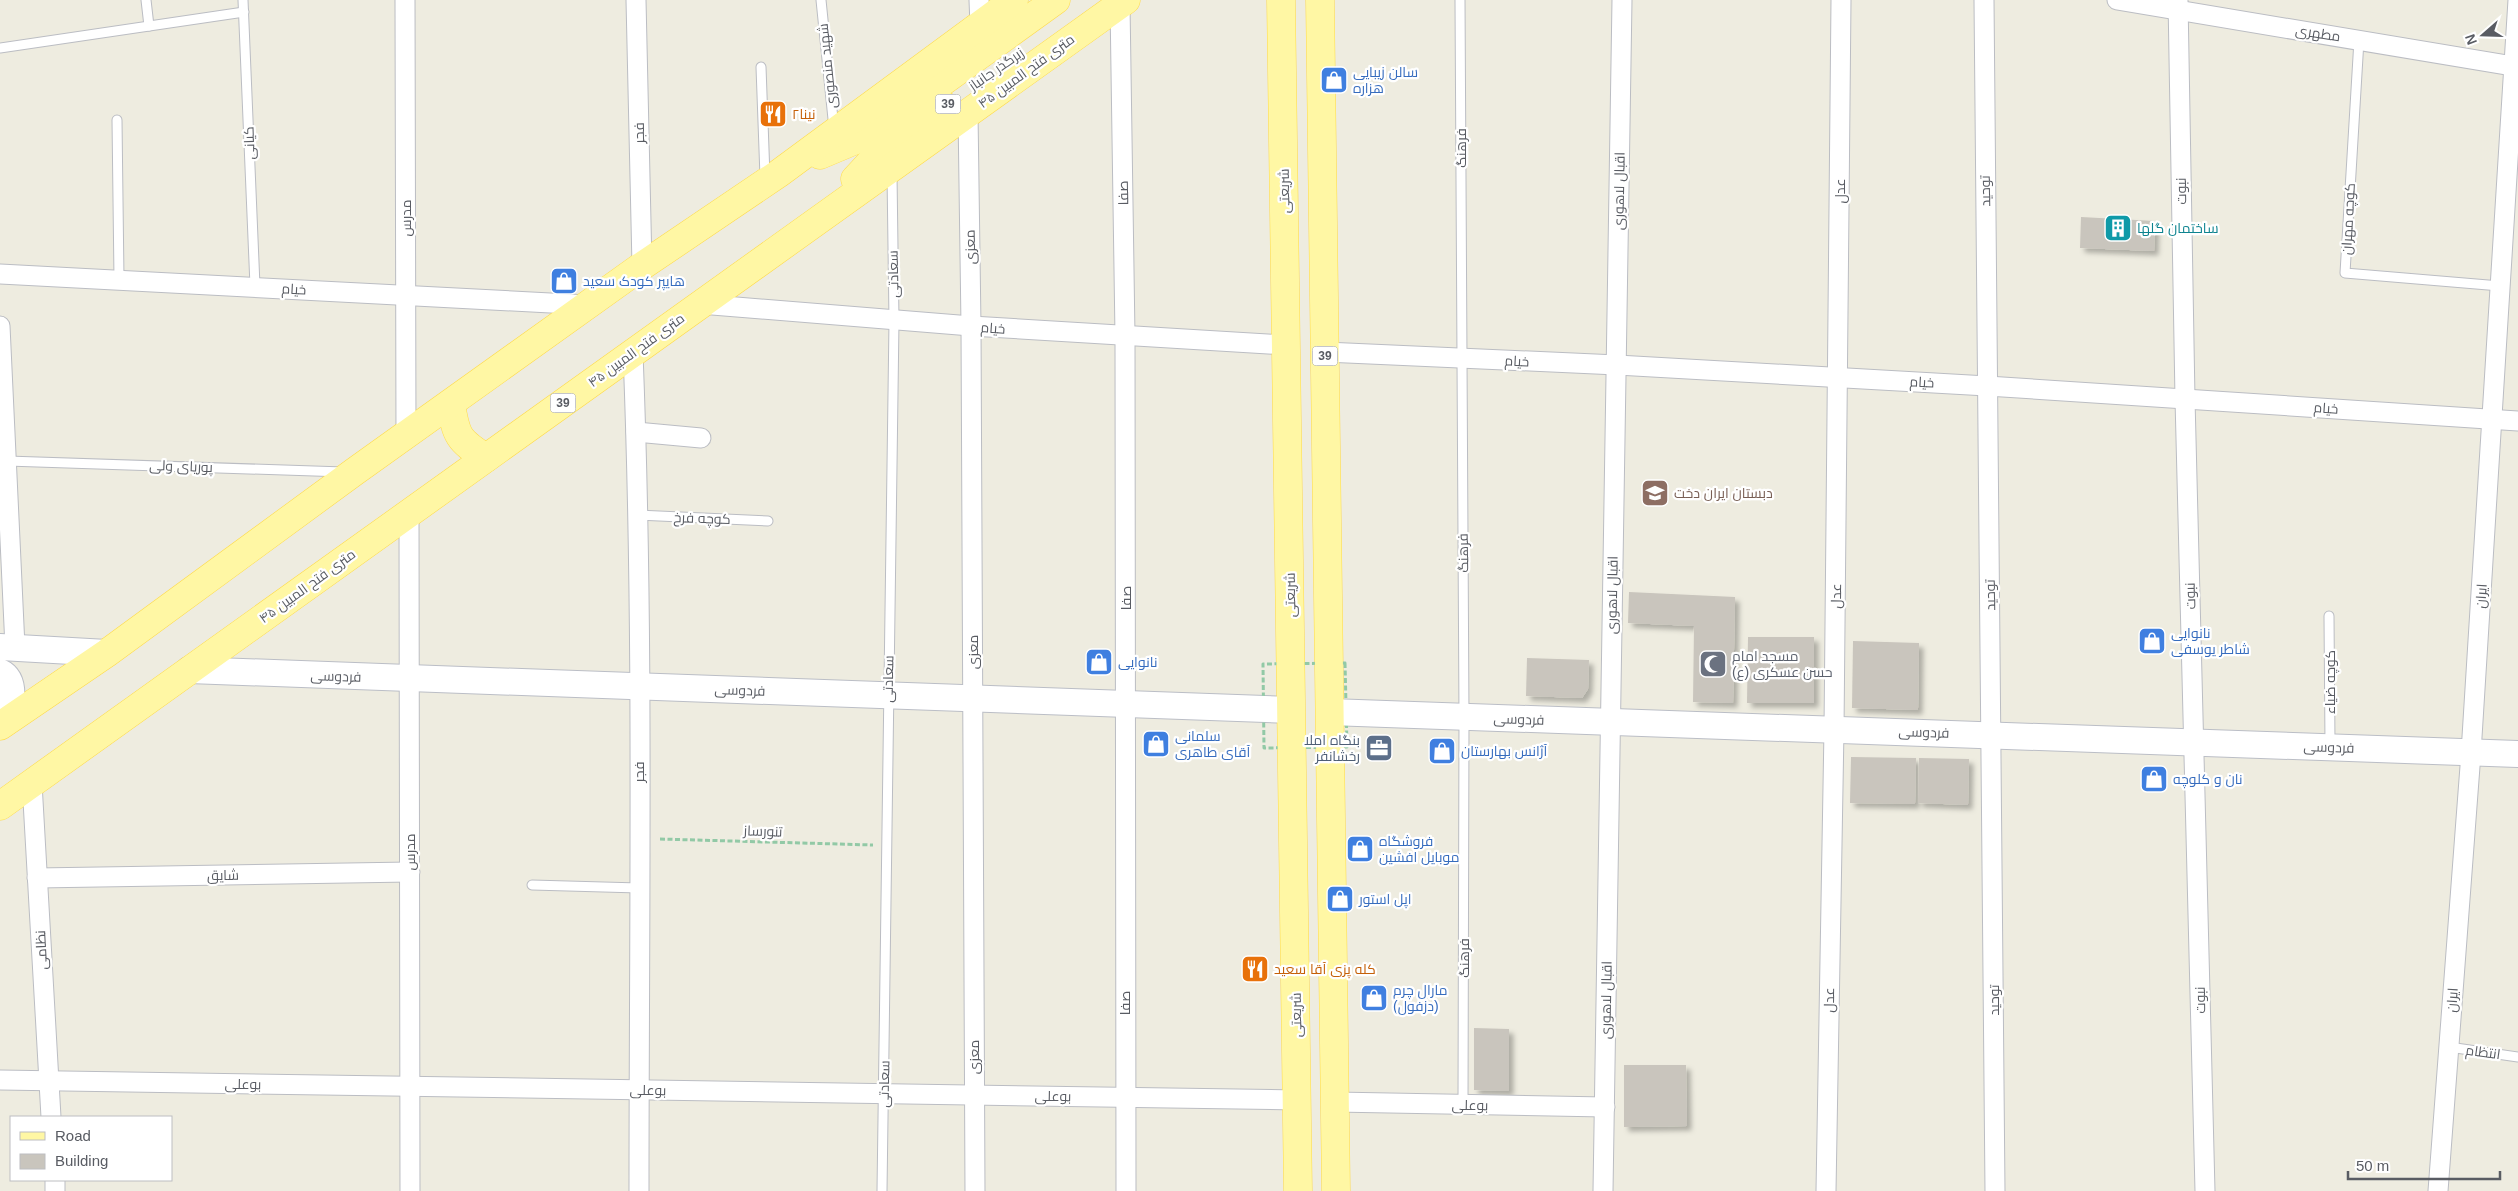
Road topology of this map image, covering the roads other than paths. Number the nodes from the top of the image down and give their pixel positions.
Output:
1 (146, 0) edge
2 (243, 0) edge
3 (405, 0) edge
4 (636, 0) edge
5 (821, 0) edge
6 (1014, 0) edge
7 (1056, 0) edge
8 (1281, 0) edge
9 (1320, 0) edge
10 (1460, 0) edge
11 (1622, 0) edge
12 (1841, 0) edge
13 (1984, 0) edge
14 (2117, 0) edge
15 (2518, 0) edge
16 (1113, 1) edge
17 (2178, 5) edge
18 (244, 12) junction
19 (979, 12) edge
20 (149, 26) junction
21 (2359, 40) junction
22 (0, 48) edge
23 (2516, 66) edge
24 (761, 67) dead end
25 (968, 113) junction
26 (117, 120) dead end
27 (834, 131) junction
28 (892, 167) junction
29 (772, 178) junction
30 (815, 222) junction
31 (642, 266) junction
32 (0, 274) edge
33 (119, 279) junction
34 (254, 286) junction
35 (2500, 286) junction
36 (406, 295) junction
37 (700, 304) junction
38 (588, 305) junction
39 (894, 320) junction
40 (0, 326) edge
41 (971, 326) junction
42 (1125, 336) junction
43 (1286, 345) junction
44 (1325, 352) junction
45 (633, 353) junction
46 (1461, 358) junction
47 (1617, 365) junction
48 (1838, 378) junction
49 (1987, 386) junction
50 (2185, 399) junction
51 (451, 404) junction
52 (2492, 420) junction
53 (2518, 421) edge
54 (636, 432) junction
55 (406, 436) junction
56 (701, 438) dead end
57 (486, 458) junction
58 (7, 461) junction
59 (354, 472) junction
60 (409, 513) junction
61 (637, 515) junction
62 (768, 521) dead end
63 (2329, 616) dead end
64 (8, 647) edge
65 (107, 653) junction
66 (189, 670) junction
67 (0, 672) edge
68 (409, 679) junction
69 (638, 687) junction
70 (888, 696) junction
71 (973, 699) junction
72 (1126, 704) junction
73 (1291, 710) junction
74 (1330, 712) junction
75 (1464, 717) junction
76 (1610, 721) junction
77 (3, 724) edge
78 (1834, 729) junction
79 (1992, 735) junction
80 (2194, 742) junction
81 (2330, 747) junction
82 (2471, 753) junction
83 (2518, 754) edge
84 (32, 783) junction
85 (0, 806) edge
86 (410, 872) junction
87 (37, 878) junction
88 (532, 885) dead end
89 (639, 888) junction
90 (2448, 1047) junction
91 (2518, 1057) edge
92 (0, 1080) edge
93 (49, 1080) junction
94 (409, 1086) junction
95 (639, 1090) junction
96 (884, 1094) junction
97 (974, 1095) junction
98 (1125, 1097) junction
99 (1297, 1100) junction
100 (1335, 1102) junction
101 (1463, 1105) junction
102 (1605, 1107) junction
103 (51, 1116) edge
104 (410, 1191) edge
105 (639, 1191) edge
106 (882, 1191) edge
107 (975, 1191) edge
108 (1126, 1191) edge
109 (1298, 1191) edge
110 (1336, 1191) edge
111 (1603, 1191) edge
112 (1826, 1191) edge
113 (1995, 1191) edge
114 (2205, 1191) edge
115 (2438, 1191) edge

1 - 20 lane
2 - 18 lane, کیانی
3 - 36 street, مدرس
4 - 31 street, فجر
5 - 27 lane, شهید منصوری
6 - 19 main road, 39
7 - 29 main road, زیرگذر جانباز / 39
8 - 43 main road, شریعتی
9 - 44 main road, 39
10 - 46 lane, فرهنگ
11 - 47 street, اقبال لاهوری
12 - 48 street, عدل
13 - 49 street, توحید
14 - 17 street, مطهری
15 - 23 street, ایران
16 - 25 main road, ۴۵ متری فتح المبین / 39
16 - 30 main road, زیرگذر جانباز / 39
16 - 42 street, صفا
17 - 21 street, مطهری
17 - 50 street, نبوت
18 - 20 lane
18 - 34 lane, کیانی
19 - 27 main road, 39
20 - 22 lane
21 - 23 street, مطهری
21 - 35 lane, کوچه مهران
23 - 35 street, ایران
24 - 29 lane
25 - 28 main road, ۴۵ متری فتح المبین / 39
25 - 41 street, معزی
26 - 33 lane
27 - 29 main road, 39
28 - 30 main road, ۴۵ متری فتح المبین / 39
28 - 39 lane, سعادتی
29 - 31 main road, 39
30 - 37 main road, ۴۵ متری فتح المبین / 39
31 - 38 main road, 39
32 - 33 street, خیام
33 - 34 street, خیام
34 - 36 street, خیام
35 - 52 street, ایران
36 - 38 street, خیام
36 - 55 street, مدرس
37 - 39 street, خیام
37 - 45 main road, ۴۵ متری فتح المبین / 39
38 - 51 main road, 39
39 - 41 street, خیام
39 - 70 lane, سعادتی
40 - 58 street
41 - 42 street, خیام
41 - 71 street, معزی
42 - 43 street, خیام
42 - 72 street, صفا
43 - 73 main road, شریعتی
44 - 46 street, خیام
44 - 74 main road, 39
45 - 54 street, فجر
45 - 57 main road, ۴۵ متری فتح المبین / 39
46 - 47 street, خیام
46 - 75 lane, فرهنگ
47 - 48 street, خیام
47 - 76 street, اقبال لاهوری
48 - 49 street, خیام
48 - 78 street, عدل
49 - 50 street, خیام
49 - 79 street, توحید
50 - 52 street, خیام
50 - 80 street, نبوت
51 - 55 main road, 39
51 - 57 main road
52 - 53 street, خیام
52 - 82 street, ایران
54 - 56 street
54 - 61 street, فجر
55 - 59 main road, 39
57 - 60 main road, ۴۵ متری فتح المبین / 39
58 - 59 lane, پوریای ولی
58 - 64 street
59 - 65 main road, 39
60 - 66 main road, ۴۵ متری فتح المبین / 39
60 - 68 street, مدرس
61 - 62 lane, کوچه فرخ
61 - 69 street, فجر
63 - 81 lane, کوچه ضیاء
64 - 65 main road
65 - 77 main road, 39
66 - 68 main road, فردوسی
66 - 84 main road, ۴۵ متری فتح المبین / 39
67 - 77 main road
68 - 69 main road, فردوسی
68 - 86 street, مدرس
69 - 70 main road, فردوسی
69 - 89 street, فجر
70 - 71 main road, فردوسی
70 - 96 lane, سعادتی
71 - 72 main road, فردوسی
71 - 97 street, معزی
72 - 73 main road, فردوسی
72 - 98 street, صفا
73 - 74 main road
73 - 99 main road, شریعتی
74 - 75 main road, فردوسی
74 - 100 main road, 39
75 - 76 main road, فردوسی
75 - 101 lane, فرهنگ
76 - 78 main road, فردوسی
76 - 102 street, اقبال لاهوری
78 - 79 main road, فردوسی
78 - 112 street, عدل
79 - 80 main road, فردوسی
79 - 113 street, توحید
80 - 81 main road, فردوسی
80 - 114 street, نبوت
81 - 82 main road, فردوسی
82 - 83 main road, فردوسی
82 - 90 street, ایران
84 - 85 main road, ۴۵ متری فتح المبین / 39
84 - 87 street, نظامی
86 - 87 street, شایق
86 - 94 street, مدرس
87 - 93 street, نظامی
88 - 89 lane
89 - 95 street, فجر
90 - 91 lane, انتظام
90 - 115 street, ایران
92 - 93 street, بوعلی
93 - 94 street, بوعلی
93 - 103 street, نظامی
94 - 95 street, بوعلی
94 - 104 street, مدرس
95 - 96 street, بوعلی
95 - 105 street, فجر
96 - 97 street, بوعلی
96 - 106 lane, سعادتی
97 - 98 street, بوعلی
97 - 107 street, معزی
98 - 99 street, بوعلی
98 - 108 street, صفا
99 - 109 main road, شریعتی
100 - 101 street, بوعلی
100 - 110 main road, 39
101 - 102 street, بوعلی
102 - 111 street, اقبال لاهوری

